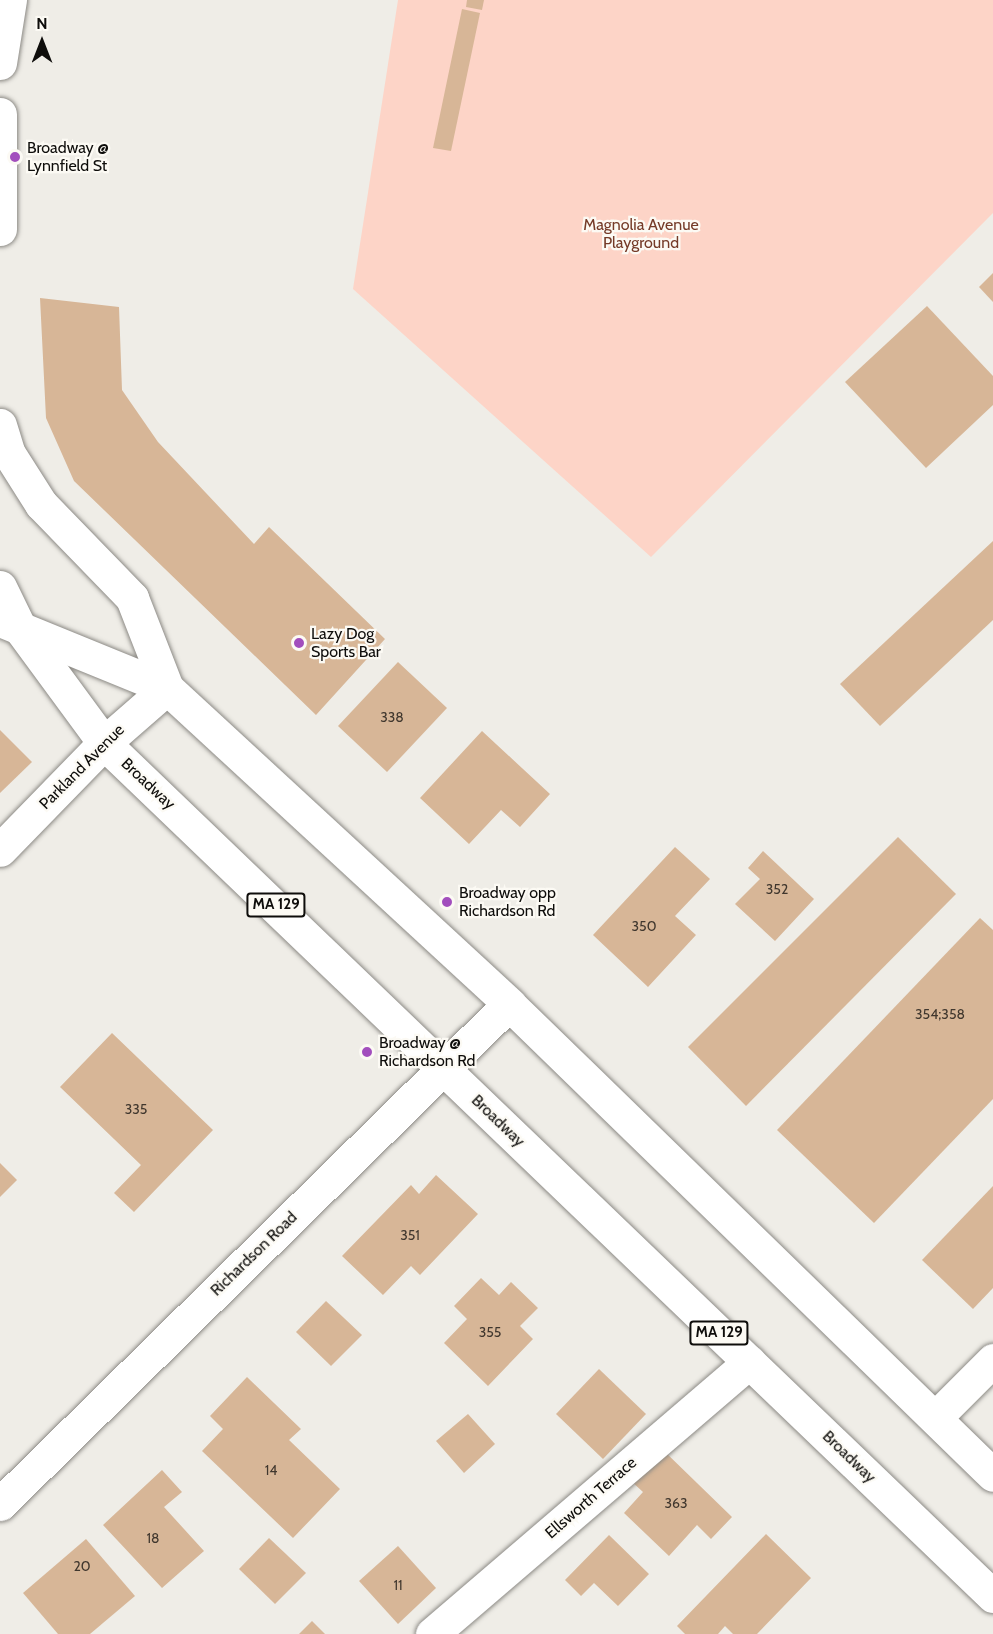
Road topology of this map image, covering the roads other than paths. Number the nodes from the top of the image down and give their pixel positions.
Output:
1 (10, 0) edge
2 (0, 63) edge
3 (0, 114) edge
4 (0, 230) edge
5 (0, 425) edge
6 (0, 587) edge
7 (10, 625) edge
8 (167, 688) junction
9 (104, 743) junction
10 (0, 850) edge
11 (508, 1004) junction
12 (444, 1070) junction
13 (993, 1360) edge
14 (749, 1362) junction
15 (935, 1418) junction
16 (993, 1475) edge
17 (0, 1504) edge
18 (993, 1596) edge
19 (432, 1634) edge

1 - 2 main road
3 - 4 main road
5 - 8 main road
6 - 7 main road, Broadway
7 - 8 main road
7 - 9 main road, Broadway / MA 129
8 - 9 main road, Parkland Avenue
8 - 11 main road
9 - 10 main road, Parkland Avenue
9 - 12 main road, Broadway / MA 129
11 - 12 main road, Richardson Road
11 - 15 main road
12 - 14 main road, Broadway / MA 129
12 - 17 main road, Richardson Road
13 - 15 main road
14 - 18 main road, Broadway / MA 129
14 - 19 main road, Ellsworth Terrace
15 - 16 main road

